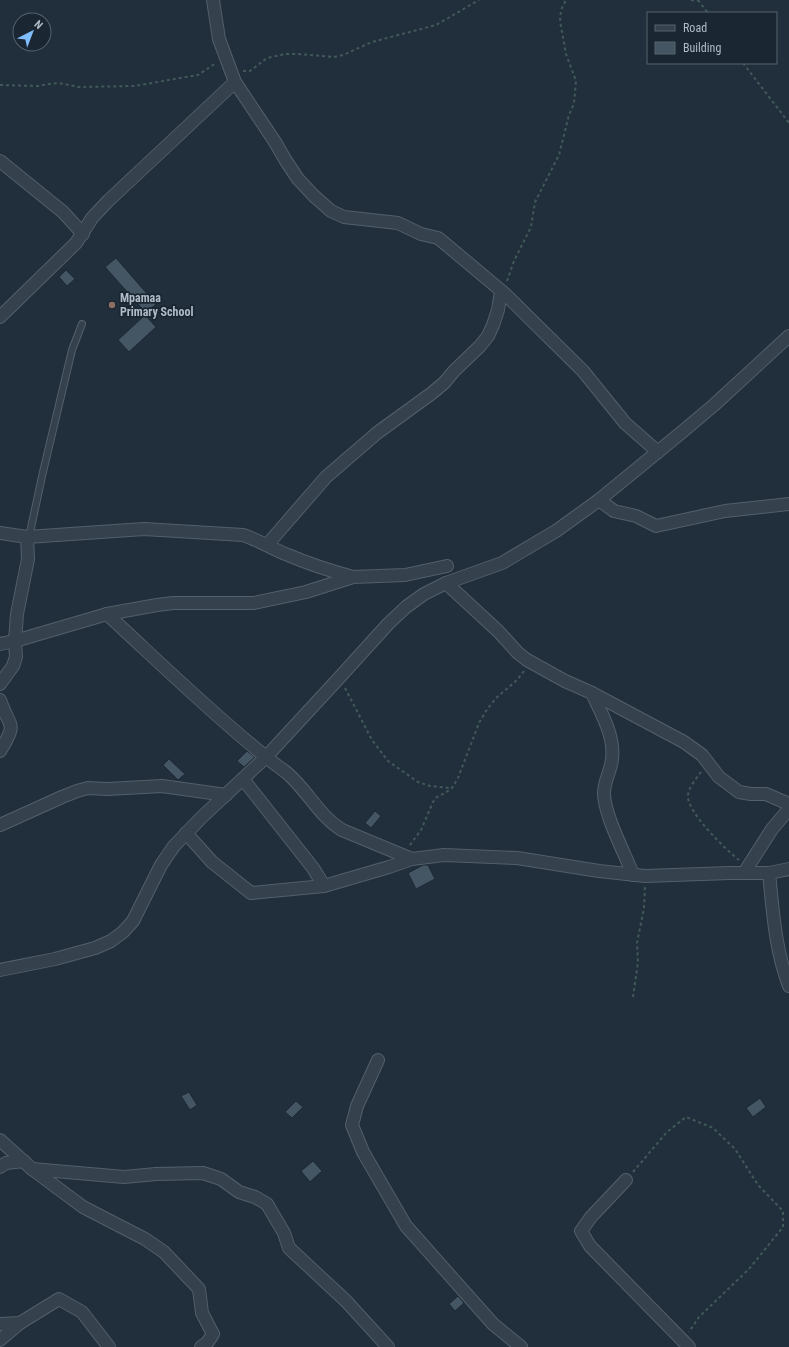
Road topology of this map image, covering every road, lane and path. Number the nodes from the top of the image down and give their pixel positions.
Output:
1 (213, 0) edge
2 (479, 0) edge
3 (566, 0) edge
4 (691, 0) edge
5 (698, 1) edge
6 (707, 12) edge
7 (225, 56) junction
8 (744, 64) edge
9 (231, 69) junction
10 (234, 82) junction
11 (0, 85) edge
12 (789, 123) edge
13 (0, 162) edge
14 (84, 234) junction
15 (502, 292) junction
16 (0, 317) edge
17 (82, 324) dead end
18 (789, 336) edge
19 (658, 452) junction
20 (599, 500) junction
21 (789, 504) edge
22 (1, 533) edge
23 (28, 537) junction
24 (267, 545) junction
25 (448, 566) dead end
26 (353, 577) junction
27 (446, 583) junction
28 (107, 614) junction
29 (15, 641) junction
30 (0, 644) edge
31 (527, 660) junction
32 (339, 678) junction
33 (0, 684) edge
34 (592, 693) junction
35 (0, 700) edge
36 (0, 751) edge
37 (266, 757) junction
38 (705, 760) junction
39 (243, 779) junction
40 (452, 788) junction
41 (226, 796) junction
42 (789, 804) edge
43 (789, 809) edge
44 (0, 825) edge
45 (186, 833) junction
46 (407, 857) junction
47 (789, 869) edge
48 (746, 870) junction
49 (769, 873) junction
50 (633, 875) junction
51 (645, 876) junction
52 (324, 886) junction
53 (0, 970) edge
54 (789, 986) edge
55 (633, 997) dead end
56 (378, 1060) dead end
57 (0, 1140) edge
58 (28, 1165) junction
59 (0, 1166) edge
60 (626, 1180) joint
61 (20, 1323) junction
62 (0, 1324) edge
63 (0, 1340) edge
64 (686, 1344) edge
65 (109, 1347) edge
66 (201, 1347) edge
67 (388, 1347) edge
68 (521, 1347) edge

1 - 7 street
2 - 9 path
3 - 15 path
4 - 5 path
5 - 6 path
7 - 9 street
7 - 11 path
8 - 12 path
9 - 10 street
10 - 14 street
10 - 15 street
13 - 14 street
14 - 16 street
15 - 19 street
15 - 24 street
17 - 23 lane
18 - 19 street
19 - 20 street
20 - 21 street
20 - 27 street
22 - 23 street
23 - 24 street
23 - 29 street
24 - 26 street
25 - 26 street
26 - 28 street
27 - 31 street
27 - 32 street
28 - 29 street
28 - 37 street
29 - 30 street
29 - 33 street
31 - 34 street
31 - 40 path
32 - 37 street
32 - 40 path
34 - 38 street
34 - 50 street
35 - 36 street
37 - 39 street
37 - 46 street
38 - 42 street
38 - 48 path
39 - 41 street
39 - 52 street
40 - 46 path
41 - 44 street
41 - 45 street
43 - 48 street
45 - 52 street
45 - 53 street
46 - 50 street
46 - 52 street
47 - 49 street
48 - 49 street
48 - 51 street
49 - 54 street
50 - 51 street
51 - 55 path
56 - 68 street
57 - 58 street
58 - 59 street
58 - 66 street
58 - 67 street
60 - 64 street
60 - 64 path
61 - 62 street
61 - 63 street
61 - 65 street

